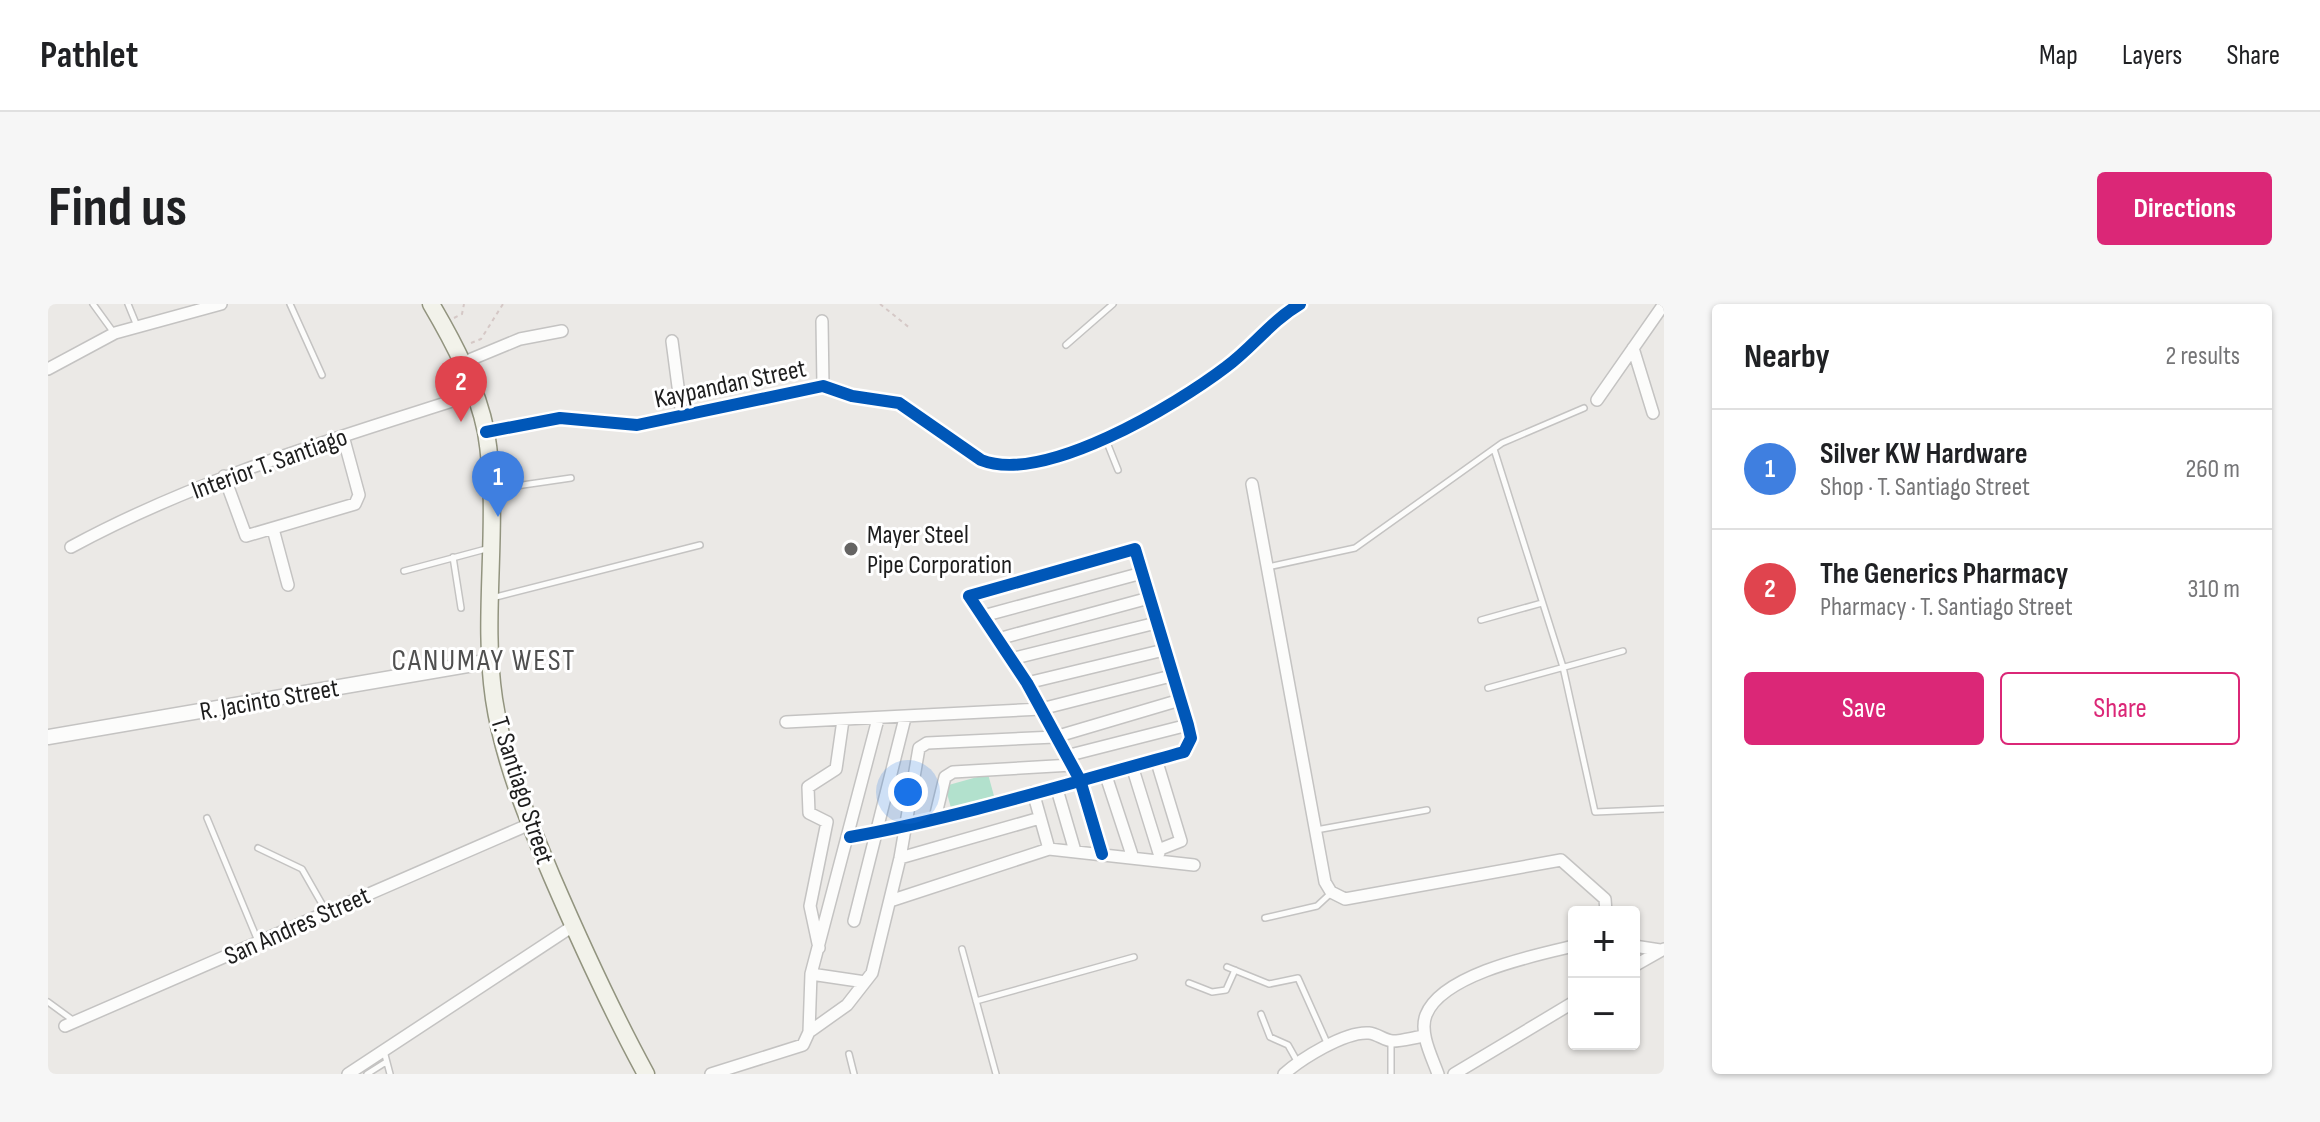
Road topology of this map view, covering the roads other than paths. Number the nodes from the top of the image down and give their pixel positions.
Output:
1 (93, 304) edge
2 (128, 304) edge
3 (221, 304) edge
4 (290, 304) edge
5 (431, 304) edge
6 (1113, 304) edge
7 (1300, 304) edge
8 (1664, 304) edge
9 (822, 321) dead end
10 (138, 327) junction
11 (562, 331) dead end
12 (115, 333) junction
13 (672, 341) dead end
14 (1066, 345) dead end
15 (1633, 348) junction
16 (459, 356) junction
17 (48, 369) edge
18 (322, 375) dead end
19 (823, 386) junction
20 (474, 394) junction
21 (1597, 400) dead end
22 (1584, 408) dead end
23 (1653, 413) dead end
24 (682, 417) junction
25 (486, 432) junction
26 (343, 436) junction
27 (1106, 440) junction
28 (1494, 449) junction
29 (1118, 470) dead end
30 (224, 476) junction
31 (571, 478) dead end
32 (1252, 484) dead end
33 (490, 490) junction
34 (273, 529) junction
35 (700, 545) dead end
36 (71, 547) dead end
37 (491, 548) junction
38 (453, 557) junction
39 (1267, 567) junction
40 (404, 571) dead end
41 (1142, 573) junction
42 (288, 585) dead end
43 (492, 598) junction
44 (1149, 598) junction
45 (1542, 603) junction
46 (461, 608) dead end
47 (983, 616) junction
48 (1481, 620) dead end
49 (1156, 623) junction
50 (998, 639) junction
51 (1164, 650) junction
52 (1623, 651) dead end
53 (1011, 659) junction
54 (491, 661) junction
55 (1563, 667) junction
56 (1171, 676) junction
57 (1027, 683) junction
58 (1488, 688) dead end
59 (1180, 700) junction
60 (1041, 709) junction
61 (905, 718) junction
62 (878, 719) junction
63 (843, 720) junction
64 (786, 722) dead end
65 (1188, 725) junction
66 (48, 737) edge
67 (1055, 737) junction
68 (1156, 759) junction
69 (1069, 760) junction
70 (1132, 766) junction
71 (1105, 773) junction
72 (1080, 780) junction
73 (1056, 786) junction
74 (1033, 792) junction
75 (1664, 809) edge
76 (1427, 810) dead end
77 (207, 818) dead end
78 (935, 818) junction
79 (1040, 818) junction
80 (530, 824) junction
81 (905, 826) junction
82 (1315, 830) junction
83 (877, 832) junction
84 (850, 837) junction
85 (258, 848) dead end
86 (1049, 849) junction
87 (1075, 851) junction
88 (1102, 854) junction
89 (1159, 855) junction
90 (900, 858) junction
91 (1133, 858) junction
92 (1194, 865) dead end
93 (1331, 892) junction
94 (890, 901) junction
95 (1606, 906) edge
96 (326, 912) junction
97 (1265, 918) dead end
98 (854, 921) dead end
99 (573, 926) junction
100 (258, 941) junction
101 (1568, 947) edge
102 (1640, 947) edge
103 (820, 948) junction
104 (962, 949) dead end
105 (1662, 950) edge
106 (1134, 957) dead end
107 (1640, 963) edge
108 (1227, 967) dead end
109 (1235, 970) junction
110 (811, 974) junction
111 (865, 982) junction
112 (1189, 983) dead end
113 (976, 1001) junction
114 (48, 1002) edge
115 (1568, 1006) edge
116 (1261, 1014) dead end
117 (70, 1023) joint
118 (809, 1032) junction
119 (1425, 1036) junction
120 (1391, 1042) junction
121 (1328, 1046) junction
122 (849, 1054) dead end
123 (385, 1056) junction
124 (1298, 1062) junction
125 (348, 1074) edge
126 (367, 1074) edge
127 (390, 1074) edge
128 (646, 1074) edge
129 (711, 1074) edge
130 (854, 1074) edge
131 (996, 1074) edge
132 (1284, 1074) edge
133 (1391, 1074) edge
134 (1438, 1074) edge
135 (1454, 1074) edge

1 - 12 lane
2 - 10 lane
3 - 10 street
4 - 18 lane
5 - 16 main road, T. Santiago Street
6 - 14 lane
7 - 27 street, Kaypandan Street
8 - 15 street
9 - 19 street
10 - 12 street
11 - 16 street
12 - 17 street
13 - 24 street
15 - 21 street
15 - 23 street
16 - 20 main road, T. Santiago Street
19 - 24 street, Kaypandan Street
19 - 27 street, Kaypandan Street
20 - 25 main road, T. Santiago Street
20 - 26 street, Interior T. Santiago
22 - 28 lane
24 - 25 street, Kaypandan Street
25 - 33 main road, T. Santiago Street
26 - 30 street, Interior T. Santiago
26 - 34 street
27 - 29 lane
28 - 39 lane
28 - 45 lane
30 - 34 street
30 - 36 street, Interior T. Santiago
31 - 33 lane
32 - 39 street
33 - 37 main road, T. Santiago Street
34 - 42 street
35 - 43 lane
37 - 38 lane
37 - 43 main road, T. Santiago Street
38 - 40 lane
38 - 46 lane
39 - 82 street
41 - 44 street
41 - 47 street
41 - 47 street
43 - 54 main road, T. Santiago Street
44 - 49 street
44 - 50 street
45 - 48 lane
45 - 55 lane
47 - 50 street
49 - 51 street
49 - 53 street
50 - 53 street
51 - 56 street
51 - 57 street
52 - 55 lane
53 - 57 street
54 - 66 street, R. Jacinto Street
54 - 80 main road, T. Santiago Street
55 - 58 lane
55 - 75 lane
56 - 59 street
56 - 60 street
57 - 60 street
59 - 65 street
59 - 67 street
60 - 61 street
60 - 67 street
61 - 62 street
61 - 83 street
62 - 63 street
62 - 84 street
63 - 64 street
63 - 103 street
65 - 68 street
65 - 69 street
67 - 69 street
67 - 81 street
68 - 70 street
68 - 89 street
69 - 72 street
69 - 78 street
70 - 71 street
70 - 89 street
71 - 72 street
71 - 91 street
72 - 73 street
72 - 88 street
73 - 74 street
73 - 87 street
74 - 78 street
74 - 79 street
76 - 82 lane
77 - 100 lane
78 - 81 street
79 - 86 street
79 - 90 street
80 - 96 street, San Andres Street
80 - 99 main road, T. Santiago Street
81 - 83 street
81 - 90 street
82 - 93 street
83 - 84 street
83 - 98 street
84 - 103 street
85 - 96 lane
86 - 87 street
86 - 94 street
87 - 88 street
88 - 91 street
89 - 91 street
89 - 92 street
90 - 94 street
93 - 95 street
93 - 97 lane
94 - 111 street
96 - 100 street, San Andres Street
99 - 123 street
99 - 128 main road, T. Santiago Street
100 - 117 street, San Andres Street
101 - 119 street
102 - 105 street
103 - 110 street
104 - 113 lane
105 - 107 street
106 - 113 lane
108 - 109 lane
109 - 112 lane
109 - 121 lane
110 - 111 street
110 - 118 street
111 - 118 street
113 - 131 lane
114 - 117 lane
115 - 135 street
116 - 124 lane
118 - 129 street
119 - 120 street
119 - 134 street
120 - 121 street
120 - 133 lane
121 - 124 street
122 - 130 lane
123 - 125 street
123 - 126 lane
123 - 127 lane
124 - 132 street

